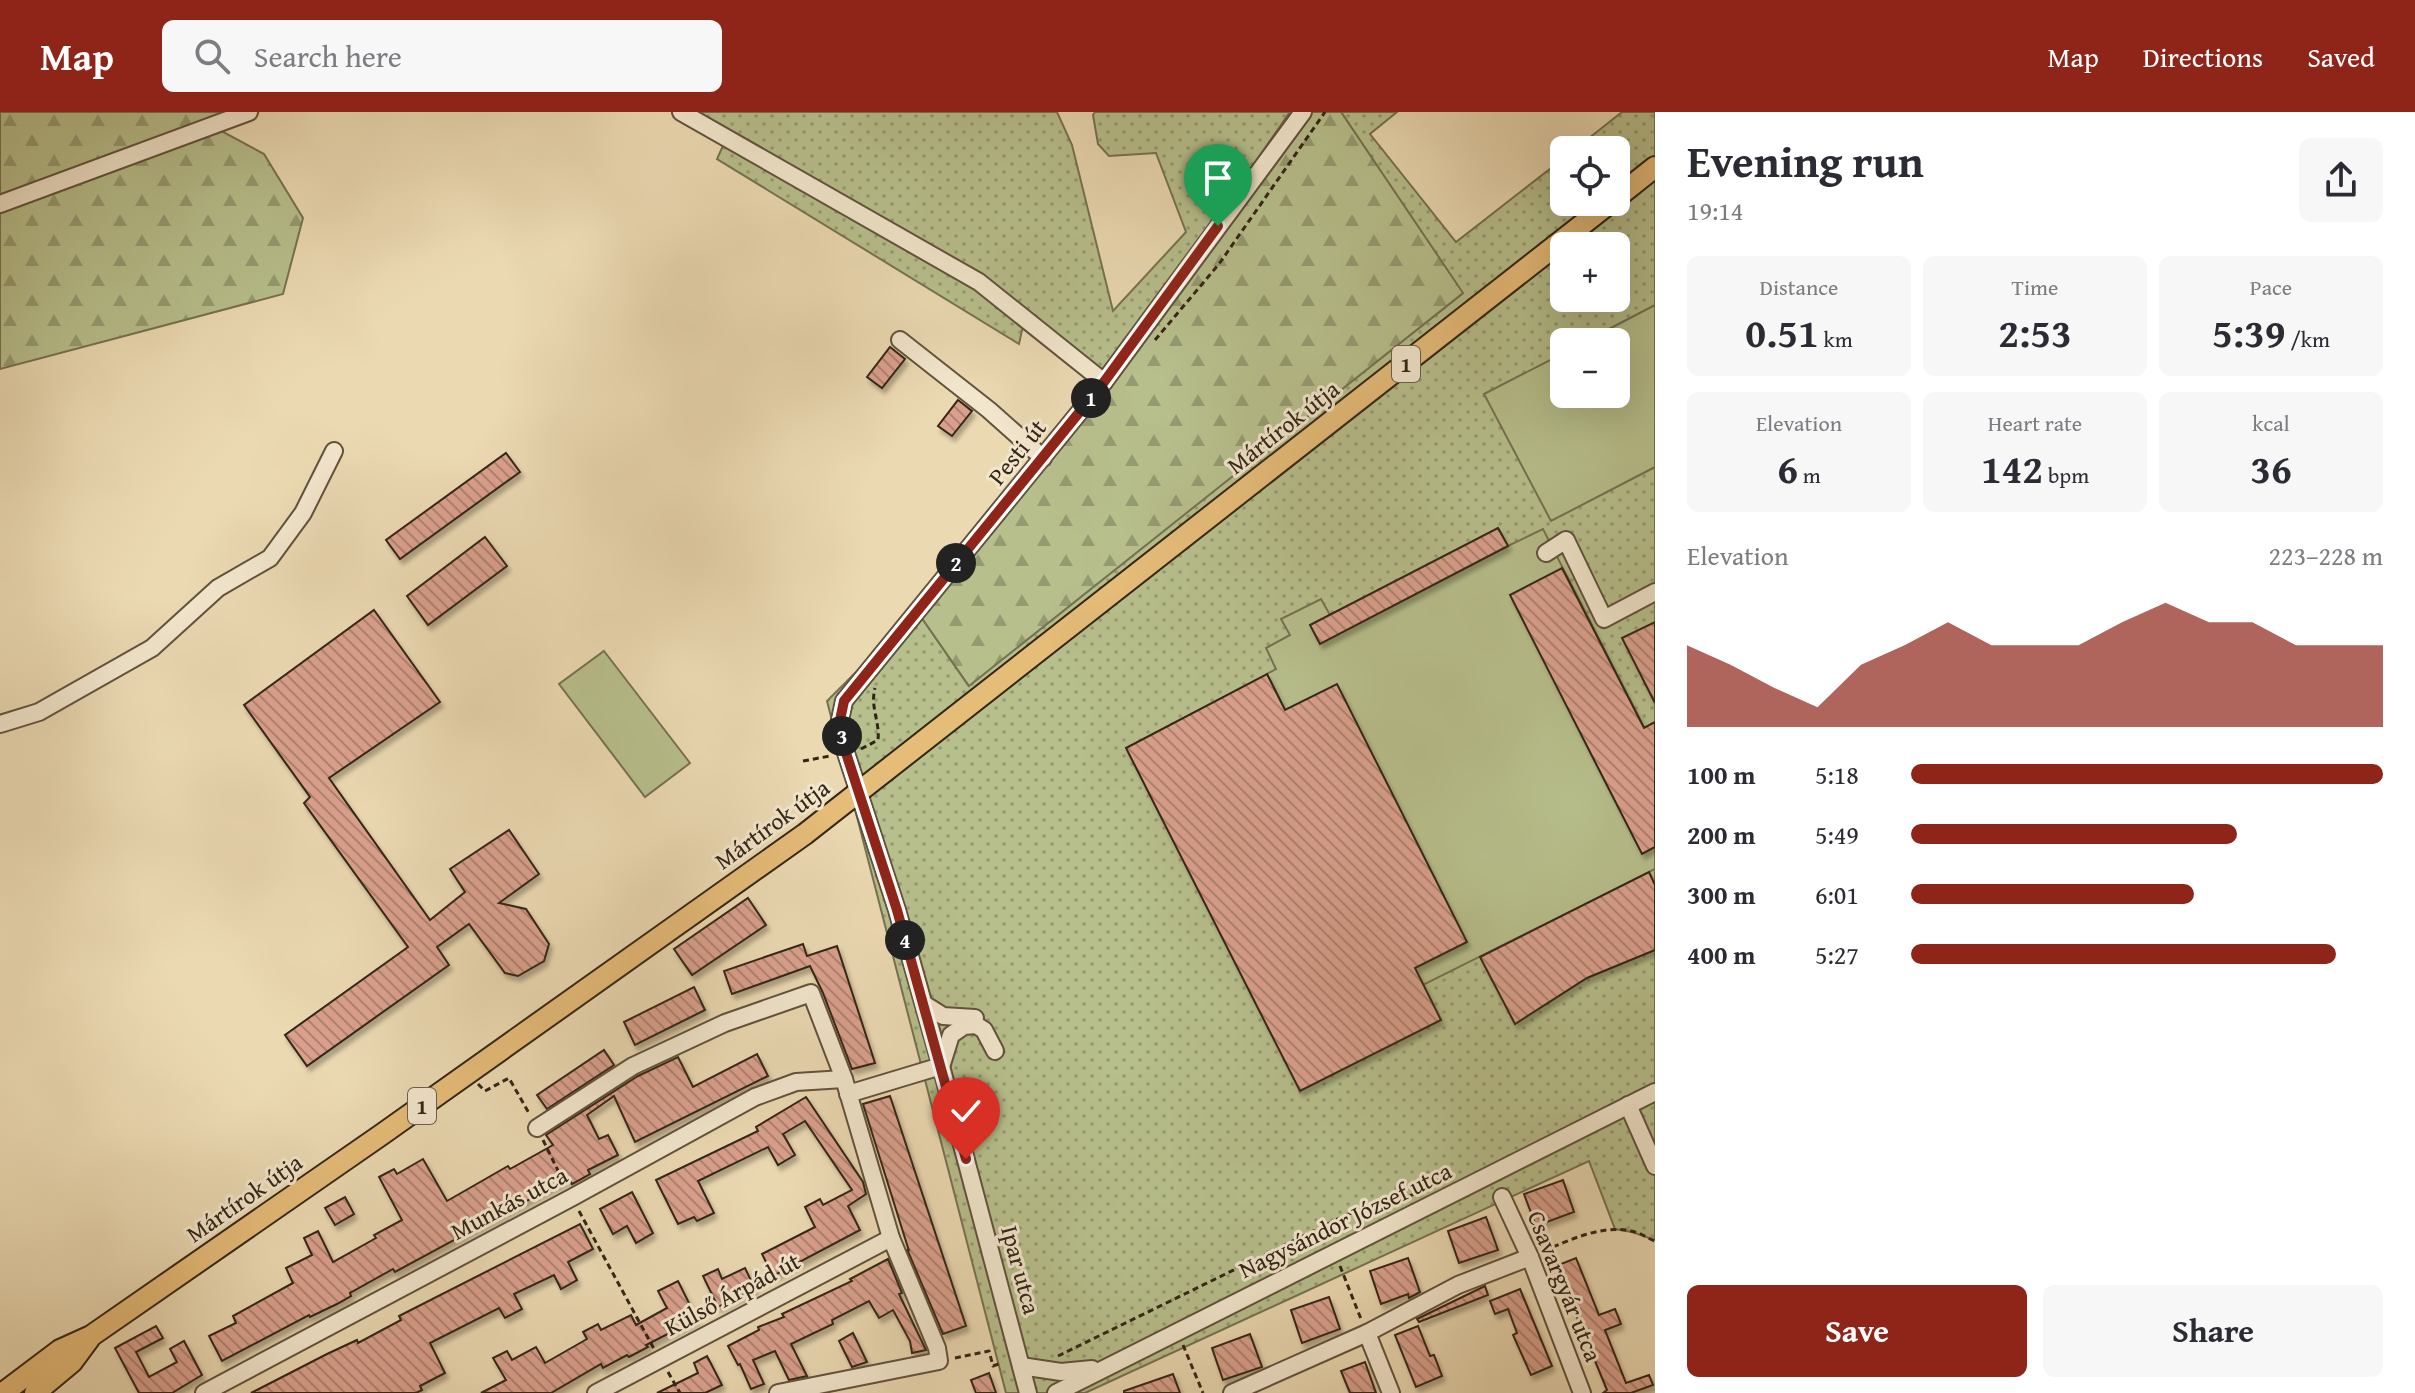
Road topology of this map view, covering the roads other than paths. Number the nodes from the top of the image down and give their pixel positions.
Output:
1 (249, 112) edge
2 (681, 112) edge
3 (1303, 112) edge
4 (1655, 167) edge
5 (1630, 187) edge
6 (0, 204) edge
7 (1593, 216) edge
8 (900, 340) dead end
9 (1104, 382) junction
10 (334, 451) dead end
11 (1043, 458) junction
12 (1546, 553) dead end
13 (1655, 592) edge
14 (0, 724) edge
15 (860, 792) junction
16 (924, 1004) junction
17 (983, 1016) dead end
18 (995, 1051) dead end
19 (941, 1066) junction
20 (846, 1087) junction
21 (1655, 1092) edge
22 (1628, 1105) junction
23 (537, 1128) road end
24 (1655, 1166) edge
25 (1502, 1197) dead end
26 (891, 1238) junction
27 (1530, 1257) junction
28 (1367, 1333) junction
29 (91, 1336) junction
30 (1021, 1366) junction
31 (1102, 1369) junction
32 (3, 1393) edge
33 (35, 1393) edge
34 (204, 1393) edge
35 (596, 1393) edge
36 (778, 1393) edge
37 (1028, 1393) edge
38 (1056, 1393) edge
39 (1232, 1393) edge
40 (1391, 1393) edge
41 (1582, 1393) edge

1 - 6 street
2 - 9 street
3 - 9 street, Pesti út
4 - 5 main road
7 - 15 main road, Mártírok útja / 1
8 - 11 street
9 - 11 street, Pesti út
10 - 14 street
11 - 15 street, Pesti út
12 - 13 street
15 - 16 street, Ipar utca
15 - 29 main road, Mártírok útja / 1
16 - 17 street
16 - 19 street, Ipar utca
18 - 19 street
19 - 20 street, Munkás utca
19 - 30 street, Ipar utca
20 - 23 street
20 - 26 street
20 - 34 street, Munkás utca
21 - 22 street, Nagysándor József utca
22 - 24 street
22 - 31 street, Nagysándor József utca
25 - 27 street, Csavargyár utca
26 - 35 street, Külső Árpád út
26 - 36 street
27 - 28 street
27 - 41 street, Csavargyár utca
28 - 39 street
28 - 40 street
29 - 32 main road, Mártírok útja / 1
29 - 33 main road, Mártírok útja / 1
30 - 31 street
30 - 37 street, Ipar utca
31 - 38 street, Nagysándor József utca

